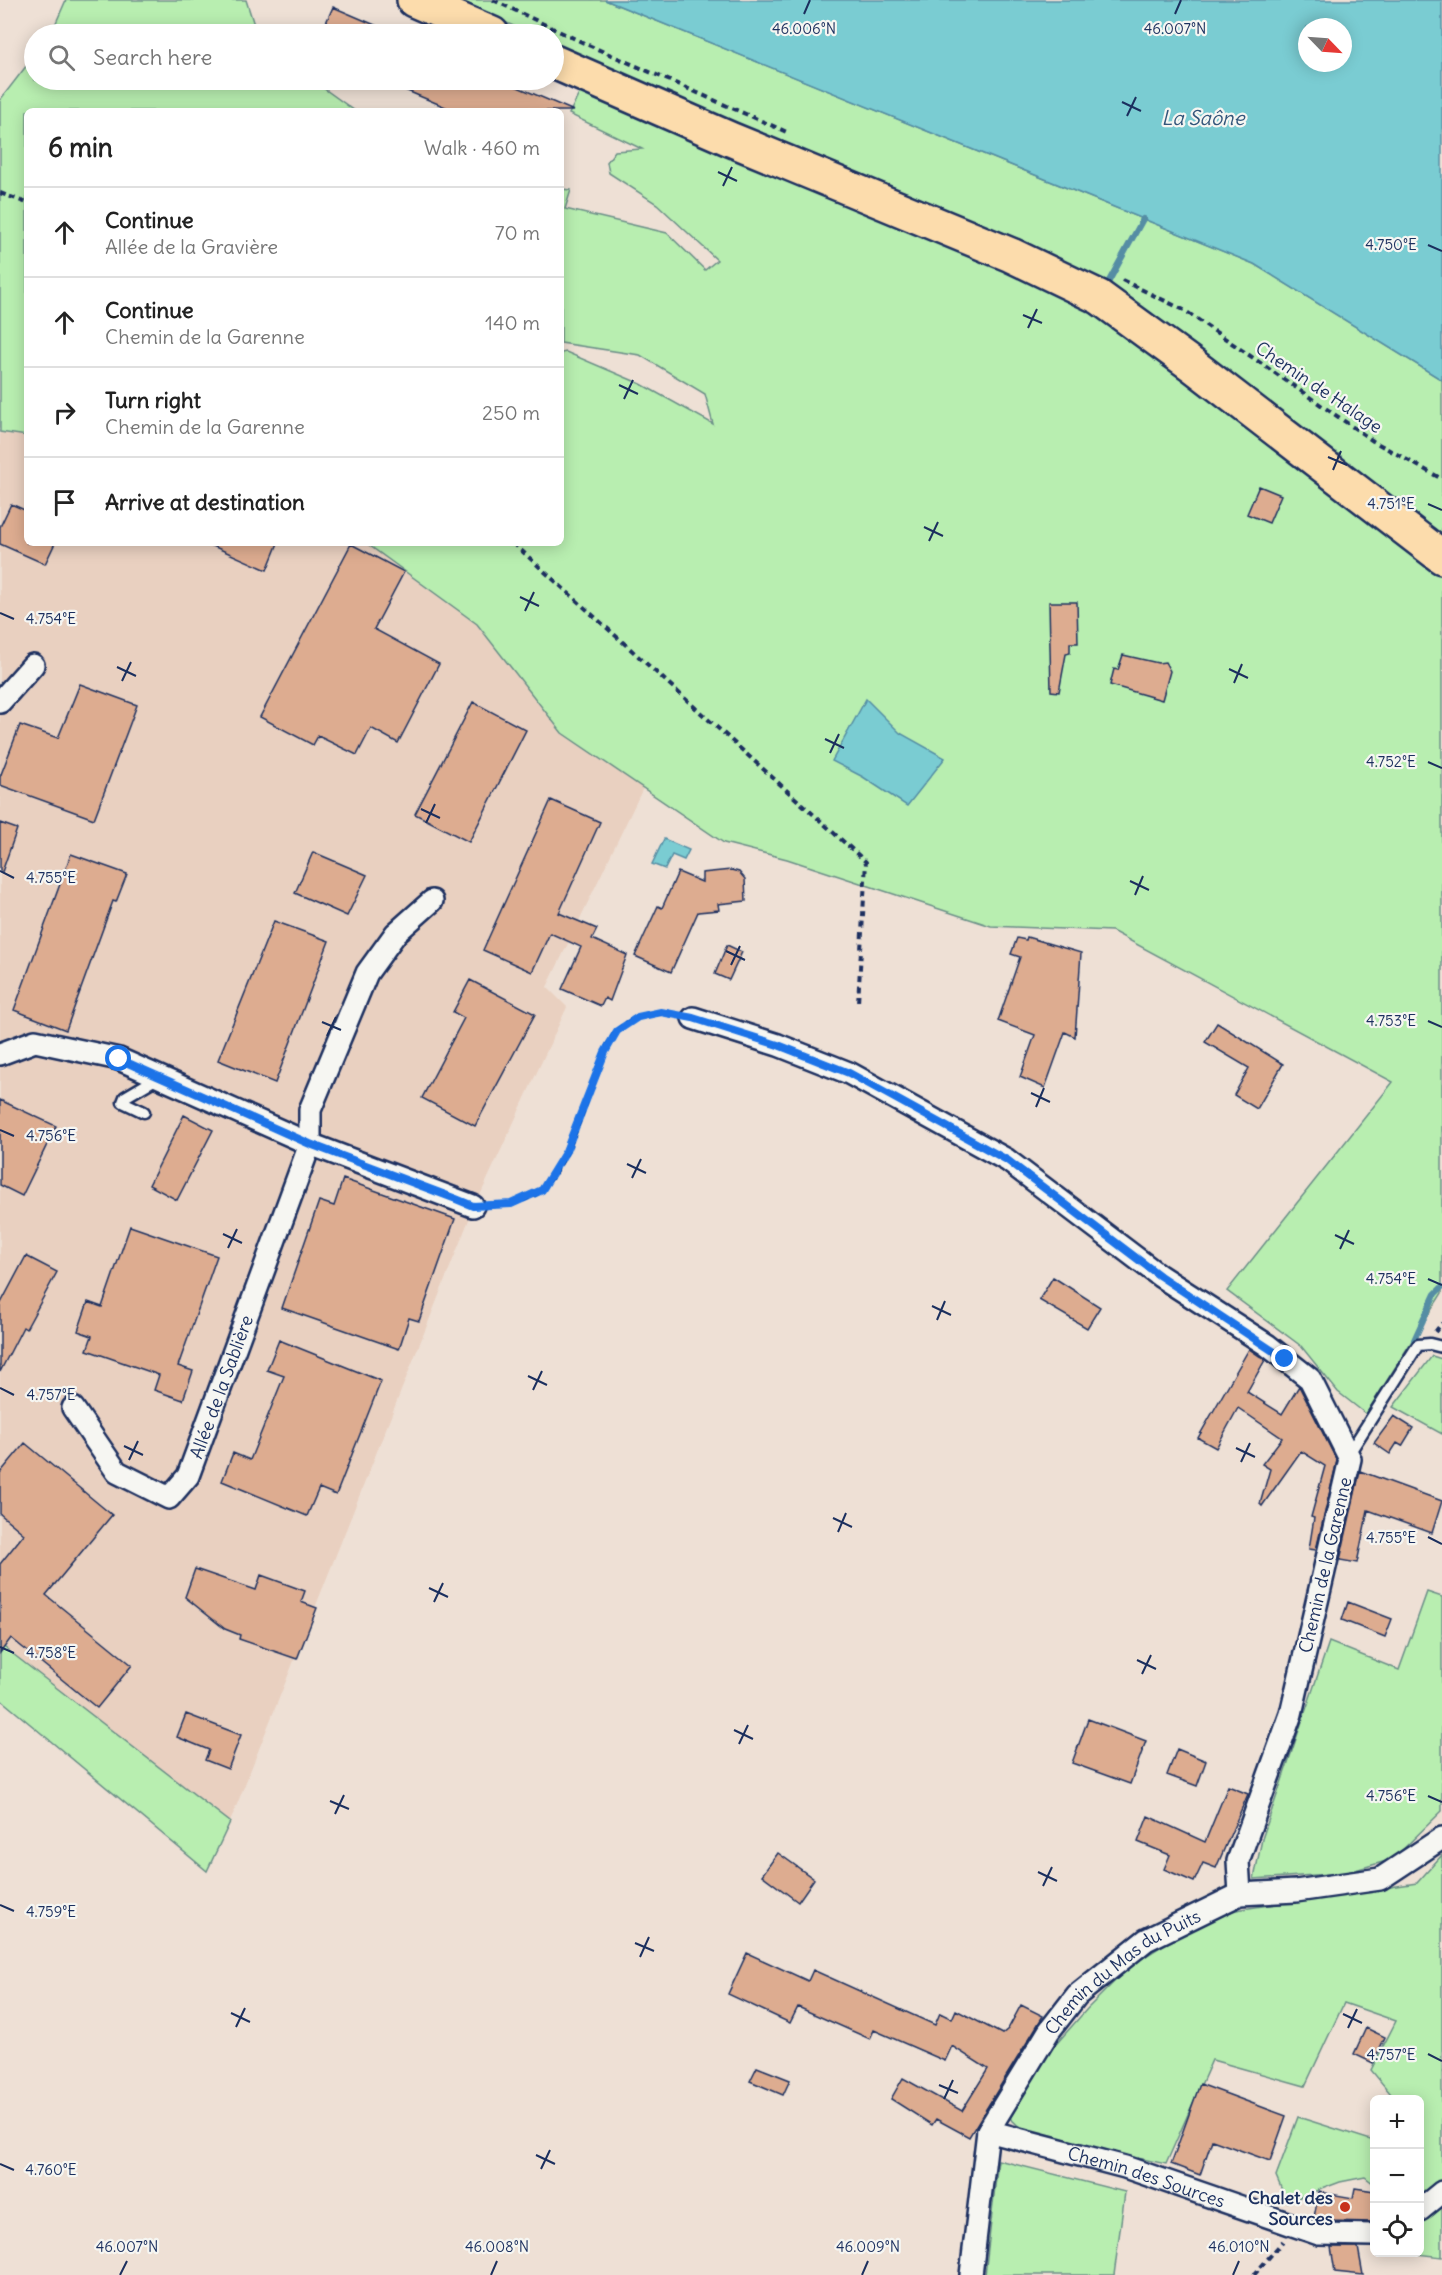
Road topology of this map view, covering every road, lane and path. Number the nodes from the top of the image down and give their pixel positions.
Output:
1 (414, 0) edge
2 (469, 24) edge
3 (564, 66) edge
4 (0, 193) edge
5 (24, 201) edge
6 (1184, 310) dead end
7 (1442, 479) edge
8 (516, 546) edge
9 (1442, 557) edge
10 (33, 665) dead end
11 (0, 702) edge
12 (432, 901) dead end
13 (858, 1003) dead end
14 (693, 1018) joint
15 (0, 1054) edge
16 (159, 1077) junction
17 (144, 1112) dead end
18 (310, 1144) junction
19 (473, 1206) joint
20 (1442, 1347) edge
21 (73, 1408) dead end
22 (1348, 1455) junction
23 (1442, 1838) edge
24 (1240, 1894) junction
25 (988, 2131) junction
26 (1442, 2192) edge
27 (1424, 2206) edge
28 (1295, 2226) junction
29 (1370, 2235) edge
30 (971, 2275) edge
31 (1254, 2275) edge

1 - 2 main road
3 - 9 main road
4 - 5 path
6 - 7 path, Chemin de Halage
8 - 13 path
10 - 11 street
12 - 18 street
14 - 19 path
14 - 22 street, Chemin de la Garenne
15 - 16 street
16 - 17 lane
16 - 18 street
18 - 19 street
18 - 21 street, Allée de la Sablière
20 - 22 lane
22 - 24 street, Chemin de la Garenne
23 - 24 street, Chemin du Mas du Puits
24 - 25 street, Chemin du Mas du Puits
25 - 28 street, Chemin des Sources
25 - 30 street, Chemin du Mas du Puits
26 - 27 street
28 - 29 street, Chemin des Sources
28 - 31 path

